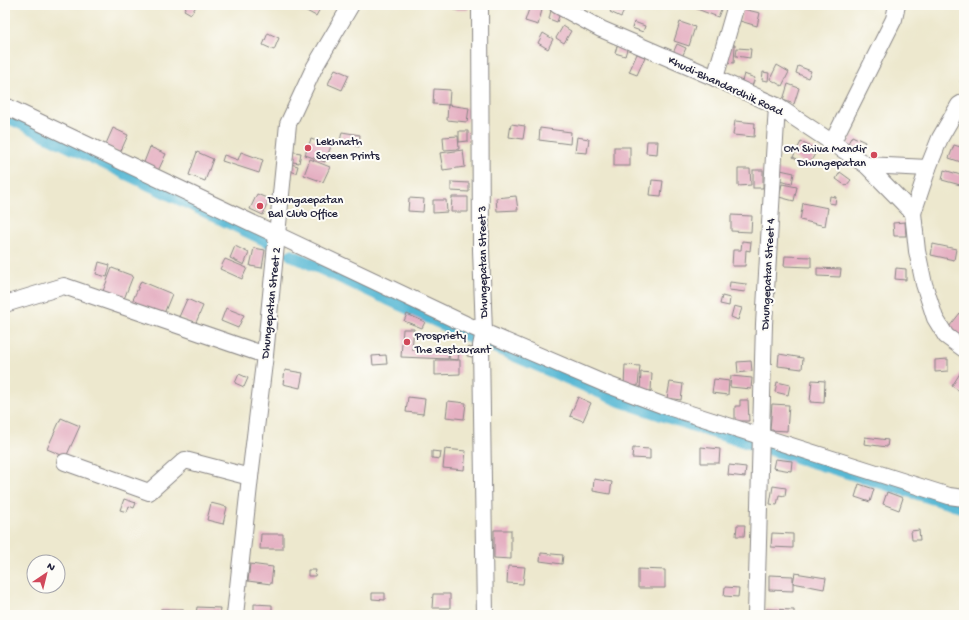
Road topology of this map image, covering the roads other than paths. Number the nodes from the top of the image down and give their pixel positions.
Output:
1 (351, 5) edge
2 (480, 5) edge
3 (557, 5) edge
4 (736, 5) edge
5 (897, 5) edge
6 (716, 78) junction
7 (964, 102) edge
8 (5, 106) edge
9 (777, 106) junction
10 (832, 143) junction
11 (866, 165) junction
12 (928, 168) junction
13 (913, 213) junction
14 (277, 235) junction
15 (5, 304) edge
16 (484, 332) junction
17 (964, 349) edge
18 (265, 355) junction
19 (761, 443) junction
20 (66, 462) dead end
21 (250, 477) junction
22 (964, 498) edge
23 (235, 615) edge
24 (485, 615) edge
25 (756, 615) edge

1 - 14 street, Dhungepatan Street 2
2 - 16 street, Dhungepatan Street 3
3 - 6 street, Khudi-Bhandardhik Road
4 - 6 street
5 - 10 street
6 - 9 street, Khudi-Bhandardhik Road
7 - 12 street
8 - 14 street
9 - 10 street, Khudi-Bhandardhik Road
9 - 19 street, Dhungepatan Street 4
10 - 11 street, Khudi-Bhandardhik Road
11 - 12 street
11 - 13 street, Khudi-Bhandardhik Road
12 - 13 street
13 - 17 street
14 - 16 street
14 - 18 street, Dhungepatan Street 2
15 - 18 street
16 - 19 street
16 - 24 street, Dhungepatan Street 3
18 - 21 street, Dhungepatan Street 2
19 - 22 street
19 - 25 street, Dhungepatan Street 4
20 - 21 street
21 - 23 street, Dhungepatan Street 2

